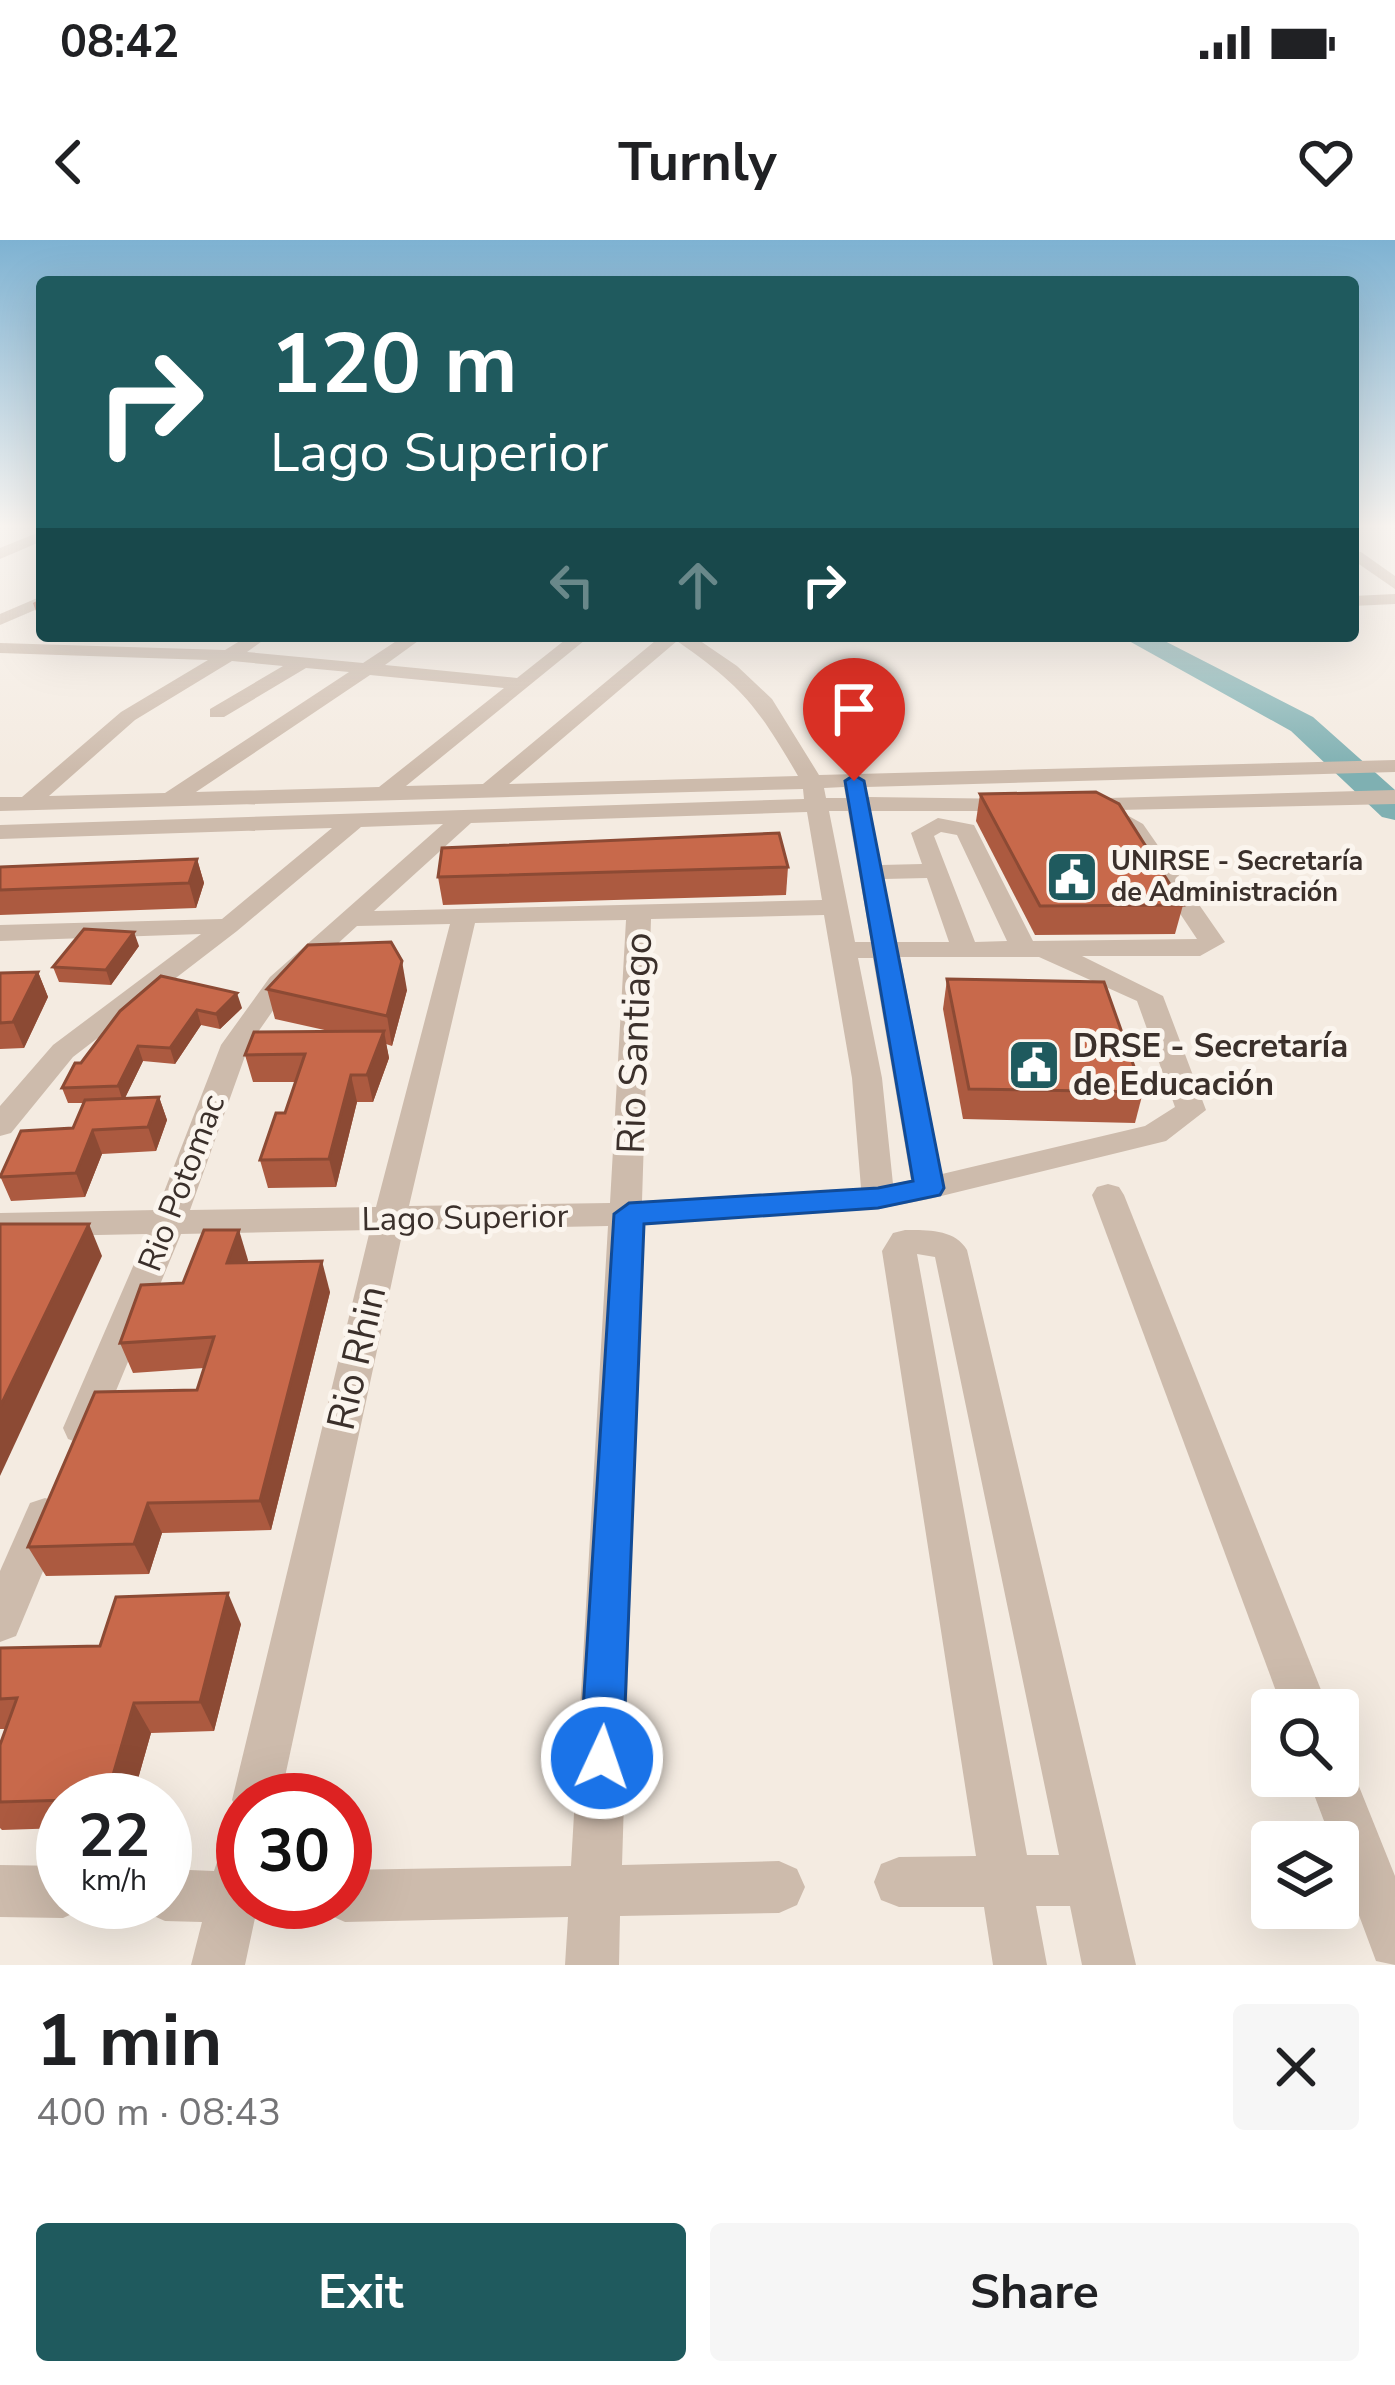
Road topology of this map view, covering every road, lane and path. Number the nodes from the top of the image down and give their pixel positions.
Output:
1 (100, 642) edge
2 (250, 642) edge
3 (407, 642) edge
4 (574, 642) edge
5 (669, 642) edge
6 (686, 642) edge
7 (0, 648) edge
8 (84, 650) junction
9 (227, 655) junction
10 (303, 662) junction
11 (366, 668) junction
12 (522, 684) junction
13 (217, 713) dead end
14 (1395, 766) edge
15 (489, 790) junction
16 (855, 792) junction
17 (386, 793) junction
18 (813, 793) junction
19 (1395, 797) edge
20 (171, 799) junction
21 (27, 803) junction
22 (0, 804) edge
23 (1066, 804) junction
24 (466, 816) junction
25 (353, 822) junction
26 (212, 824) junction
27 (0, 832) edge
28 (935, 871) junction
29 (871, 872) junction
30 (836, 907) junction
31 (639, 911) junction
32 (464, 918) junction
33 (351, 919) junction
34 (228, 926) junction
35 (0, 933) edge
36 (1034, 949) junction
37 (845, 950) junction
38 (965, 950) junction
39 (888, 951) junction
40 (867, 1078) junction
41 (910, 1079) junction
42 (0, 1126) edge
43 (929, 1188) junction
44 (1108, 1195) dead end
45 (878, 1198) junction
46 (629, 1214) junction
47 (389, 1220) junction
48 (169, 1223) junction
49 (0, 1225) edge
50 (71, 1454) edge
51 (53, 1496) edge
52 (0, 1621) edge
53 (1298, 1689) edge
54 (262, 1773) edge
55 (1339, 1797) edge
56 (1090, 1880) junction
57 (899, 1882) dead end
58 (1005, 1882) junction
59 (779, 1887) dead end
60 (0, 1891) edge
61 (36, 1892) edge
62 (595, 1894) junction
63 (372, 1896) edge
64 (228, 1929) edge
65 (1395, 1942) edge
66 (218, 1965) edge
67 (592, 1965) edge
68 (1020, 1965) edge
69 (1109, 1965) edge

1 - 8 street
2 - 9 street
3 - 11 street
4 - 12 street
5 - 15 street
6 - 18 street
7 - 8 street
8 - 9 street
9 - 10 street
9 - 21 street
10 - 11 street
10 - 13 street
11 - 12 street
11 - 20 street
12 - 17 street
14 - 16 street
15 - 17 street
15 - 18 street
16 - 18 street
16 - 23 street
16 - 29 street
17 - 20 street
17 - 26 street
18 - 24 street
18 - 30 street
19 - 23 street
20 - 21 street
21 - 22 street
23 - 36 street
24 - 25 street
24 - 33 street, Rio Potomac
25 - 26 street
25 - 34 street
26 - 27 street
28 - 29 street
28 - 36 street
28 - 38 street
29 - 39 street
30 - 31 street
30 - 37 street
31 - 32 street
31 - 46 street, Rio Santiago
32 - 33 street
32 - 47 street, Rio Rhin
33 - 48 street, Rio Potomac
34 - 35 street
34 - 42 street
36 - 38 street
36 - 43 street, Lago Superior
37 - 39 street
37 - 40 street
38 - 39 street
39 - 41 street
40 - 41 street
40 - 45 street
41 - 43 street
43 - 45 street, Lago Superior
44 - 53 street
45 - 46 street, Lago Superior
46 - 47 street, Lago Superior
46 - 62 street, Rio Santiago
47 - 48 street, Lago Superior
47 - 54 street, Rio Rhin
48 - 49 street, Lago Superior
48 - 50 street, Rio Potomac
51 - 52 street
55 - 65 street
56 - 58 street
56 - 58 street
56 - 69 street
57 - 58 street
58 - 68 street
59 - 62 street
60 - 61 street
62 - 63 street
62 - 67 street, Rio Santiago
64 - 66 street

